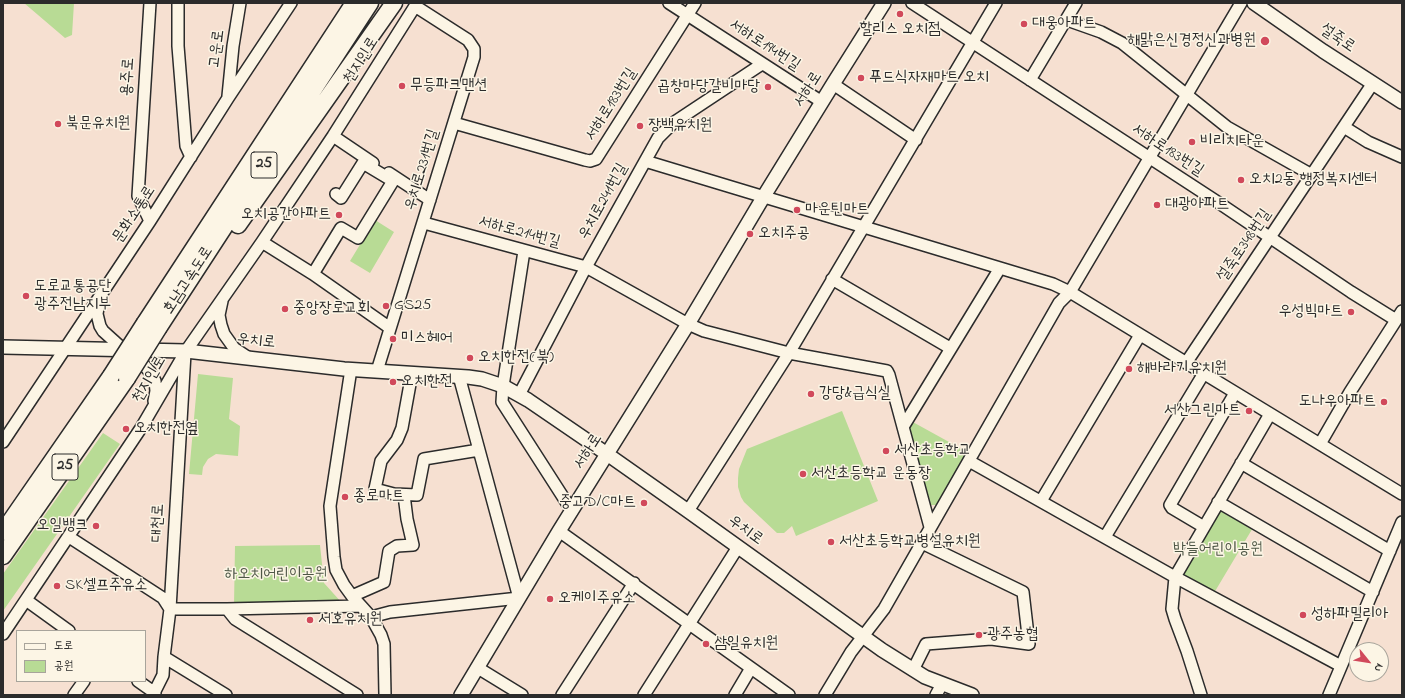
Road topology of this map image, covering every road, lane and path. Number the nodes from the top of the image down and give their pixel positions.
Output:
1 (150, 3) edge
2 (178, 3) edge
3 (240, 3) edge
4 (291, 3) edge
5 (354, 3) edge
6 (370, 3) edge
7 (394, 3) edge
8 (668, 3) edge
9 (695, 3) edge
10 (884, 3) edge
11 (912, 3) edge
12 (996, 3) edge
13 (1076, 3) edge
14 (1241, 3) edge
15 (1254, 3) edge
16 (416, 4) edge
17 (687, 15) junction
18 (1067, 20) junction
19 (973, 43) junction
20 (762, 64) junction
21 (1030, 80) junction
22 (1373, 83) junction
23 (833, 84) junction
24 (1186, 96) junction
25 (228, 98) junction
26 (822, 102) junction
27 (1402, 102) edge
28 (454, 123) junction
29 (1344, 127) junction
30 (333, 136) junction
31 (916, 140) junction
32 (191, 157) junction
33 (1402, 157) edge
34 (1150, 158) junction
35 (645, 160) junction
36 (1312, 175) junction
37 (336, 194) dead end
38 (764, 196) junction
39 (430, 200) junction
40 (150, 221) junction
41 (424, 223) junction
42 (864, 227) junction
43 (1270, 238) junction
44 (262, 242) junction
45 (524, 251) junction
46 (586, 267) junction
47 (1000, 268) junction
48 (312, 274) junction
49 (832, 279) junction
50 (186, 285) junction
51 (1070, 292) junction
52 (99, 298) junction
53 (223, 298) junction
54 (1399, 315) edge
55 (688, 324) junction
56 (152, 325) junction
57 (390, 328) junction
58 (1140, 335) junction
59 (3, 347) edge
60 (950, 348) junction
61 (66, 349) junction
62 (128, 350) junction
63 (186, 351) junction
64 (789, 353) junction
65 (250, 358) junction
66 (1186, 363) junction
67 (351, 369) junction
68 (377, 371) junction
69 (412, 373) junction
70 (1204, 373) junction
71 (459, 376) junction
72 (119, 377) junction
73 (503, 386) junction
74 (1235, 393) junction
75 (519, 395) junction
76 (154, 406) junction
77 (1270, 414) junction
78 (903, 427) junction
79 (3, 442) edge
80 (1320, 444) junction
81 (479, 450) junction
82 (607, 454) junction
83 (969, 461) junction
84 (1241, 463) junction
85 (1402, 494) edge
86 (404, 495) junction
87 (1041, 501) junction
88 (1218, 502) junction
89 (572, 511) junction
90 (688, 511) junction
91 (1402, 522) edge
92 (930, 527) junction
93 (1204, 528) junction
94 (559, 531) junction
95 (3, 532) edge
96 (69, 537) junction
97 (1105, 537) junction
98 (922, 543) junction
99 (738, 547) junction
100 (1390, 551) junction
101 (3, 556) edge
102 (1176, 577) junction
103 (634, 583) junction
104 (1373, 592) junction
105 (352, 596) junction
106 (519, 598) junction
107 (26, 600) junction
108 (360, 606) junction
109 (170, 609) junction
110 (227, 609) junction
111 (371, 617) junction
112 (689, 625) junction
113 (68, 630) edge
114 (3, 634) edge
115 (863, 637) junction
116 (164, 657) junction
117 (1341, 666) junction
118 (478, 668) junction
119 (751, 668) junction
120 (913, 670) junction
121 (83, 682) edge
122 (139, 682) edge
123 (939, 689) edge
124 (783, 693) edge
125 (154, 694) edge
126 (74, 695) edge
127 (226, 695) edge
128 (357, 695) edge
129 (385, 695) edge
130 (461, 695) edge
131 (522, 695) edge
132 (562, 695) edge
133 (644, 695) edge
134 (735, 695) edge
135 (825, 695) edge
136 (972, 695) edge
137 (1201, 695) edge
138 (1329, 695) edge

1 - 40 street, 용주로
2 - 32 street
3 - 25 street, 고운로
4 - 25 street, 문화소통로
5 - 56 highway, 호남고속도로 / 25
6 - 50 highway, 호남고속도로 / 25
7 - 50 highway
8 - 17 street, 서하로194번길
9 - 17 street, 서하로183번길
10 - 23 main road, 서하로
11 - 19 street, 서하로183번길
12 - 19 street
13 - 18 street
14 - 24 street
15 - 22 main road, 설죽로
16 - 28 street, 우치로231번길
16 - 30 street, 천지인로
17 - 20 street, 서하로194번길
17 - 28 street, 서하로183번길
18 - 21 street
18 - 24 street
19 - 21 street, 서하로183번길
19 - 31 street
20 - 26 street, 서하로194번길
20 - 35 street, 우치로241번길
21 - 34 street, 서하로183번길
22 - 27 main road, 설죽로
22 - 29 street, 설죽로348번길
23 - 26 main road, 서하로
23 - 31 street
24 - 34 street
24 - 36 street
25 - 32 street, 문화소통로
26 - 38 main road, 서하로
28 - 39 street, 우치로231번길
29 - 33 street
29 - 36 street, 설죽로348번길
30 - 39 street
30 - 44 street, 천지인로
31 - 42 street
32 - 40 street, 문화소통로
34 - 43 street, 서하로183번길
34 - 51 street
35 - 38 street
35 - 46 street, 우치로241번길
36 - 43 street, 설죽로348번길
37 - 48 street
38 - 42 street
38 - 55 main road, 서하로
39 - 41 street, 우치로231번길
40 - 52 street, 문화소통로
41 - 45 street, 서하로214번길
41 - 57 street, 우치로231번길
42 - 47 street
42 - 49 street
43 - 54 street, 서하로183번길
43 - 66 street, 설죽로348번길
44 - 48 street
44 - 53 street, 천지인로
45 - 46 street, 서하로214번길
45 - 73 street
46 - 55 street, 서하로214번길
46 - 75 street, 우치로241번길
47 - 51 street
47 - 60 street
48 - 57 street
49 - 60 street
49 - 64 street
50 - 56 highway, 호남고속도로 / 25
51 - 58 street
51 - 83 street
52 - 61 street, 문화소통로
52 - 62 street
53 - 63 street, 천지인로
53 - 65 street
54 - 80 street
55 - 64 street
55 - 82 main road, 서하로
56 - 72 highway, 호남고속도로 / 25, bridge
57 - 68 street, 우치로231번길
58 - 66 street
58 - 87 street
59 - 61 main road, 우치로
60 - 78 street
61 - 62 main road, 우치로
61 - 79 street, 문화소통로
62 - 63 main road, 우치로
62 - 76 street
63 - 65 main road, 우치로
63 - 76 street, 천지인로
63 - 109 street, 대천로
64 - 78 street
64 - 90 street
65 - 67 main road, 우치로
66 - 70 street
67 - 68 main road, 우치로
67 - 105 street
68 - 69 main road, 우치로
69 - 71 main road, 우치로
69 - 86 street
70 - 74 street
70 - 97 street
71 - 73 main road, 우치로
71 - 81 street
72 - 95 highway, 호남고속도로 / 25
72 - 101 highway, 호남고속도로 / 25
73 - 75 main road, 우치로
73 - 89 street
74 - 77 street
74 - 93 street
75 - 82 main road, 우치로
76 - 96 street, 천지인로
77 - 80 street
77 - 84 street
78 - 92 street
80 - 85 street
81 - 86 street
81 - 106 street
82 - 89 main road, 서하로
82 - 90 main road, 우치로
83 - 87 street
83 - 92 street
84 - 88 street
84 - 100 street
86 - 105 street
87 - 97 street
88 - 93 street
88 - 104 street
89 - 94 main road, 서하로
90 - 99 main road, 우치로
91 - 100 street
92 - 98 street
93 - 102 street
94 - 103 street
94 - 106 main road, 서하로
96 - 107 street, 천지인로
96 - 109 street
97 - 102 street
98 - 115 street
98 - 120 street
99 - 112 street
99 - 115 main road, 우치로
100 - 104 street
102 - 117 street
102 - 137 street
103 - 112 street
103 - 132 street
104 - 117 street
105 - 108 street
106 - 111 street
106 - 118 main road, 서하로
107 - 113 street
107 - 114 street, 천지인로
108 - 110 street
108 - 111 street
109 - 110 street
109 - 116 street, 대천로
110 - 128 street
111 - 129 street
112 - 119 street
112 - 133 street
115 - 120 main road, 우치로
115 - 135 street
116 - 125 street, 대천로
116 - 127 street
117 - 138 street
118 - 130 main road, 서하로
118 - 131 street
119 - 124 street
119 - 134 street
120 - 123 main road, 우치로
121 - 126 street
122 - 125 street
123 - 136 main road, 우치로

